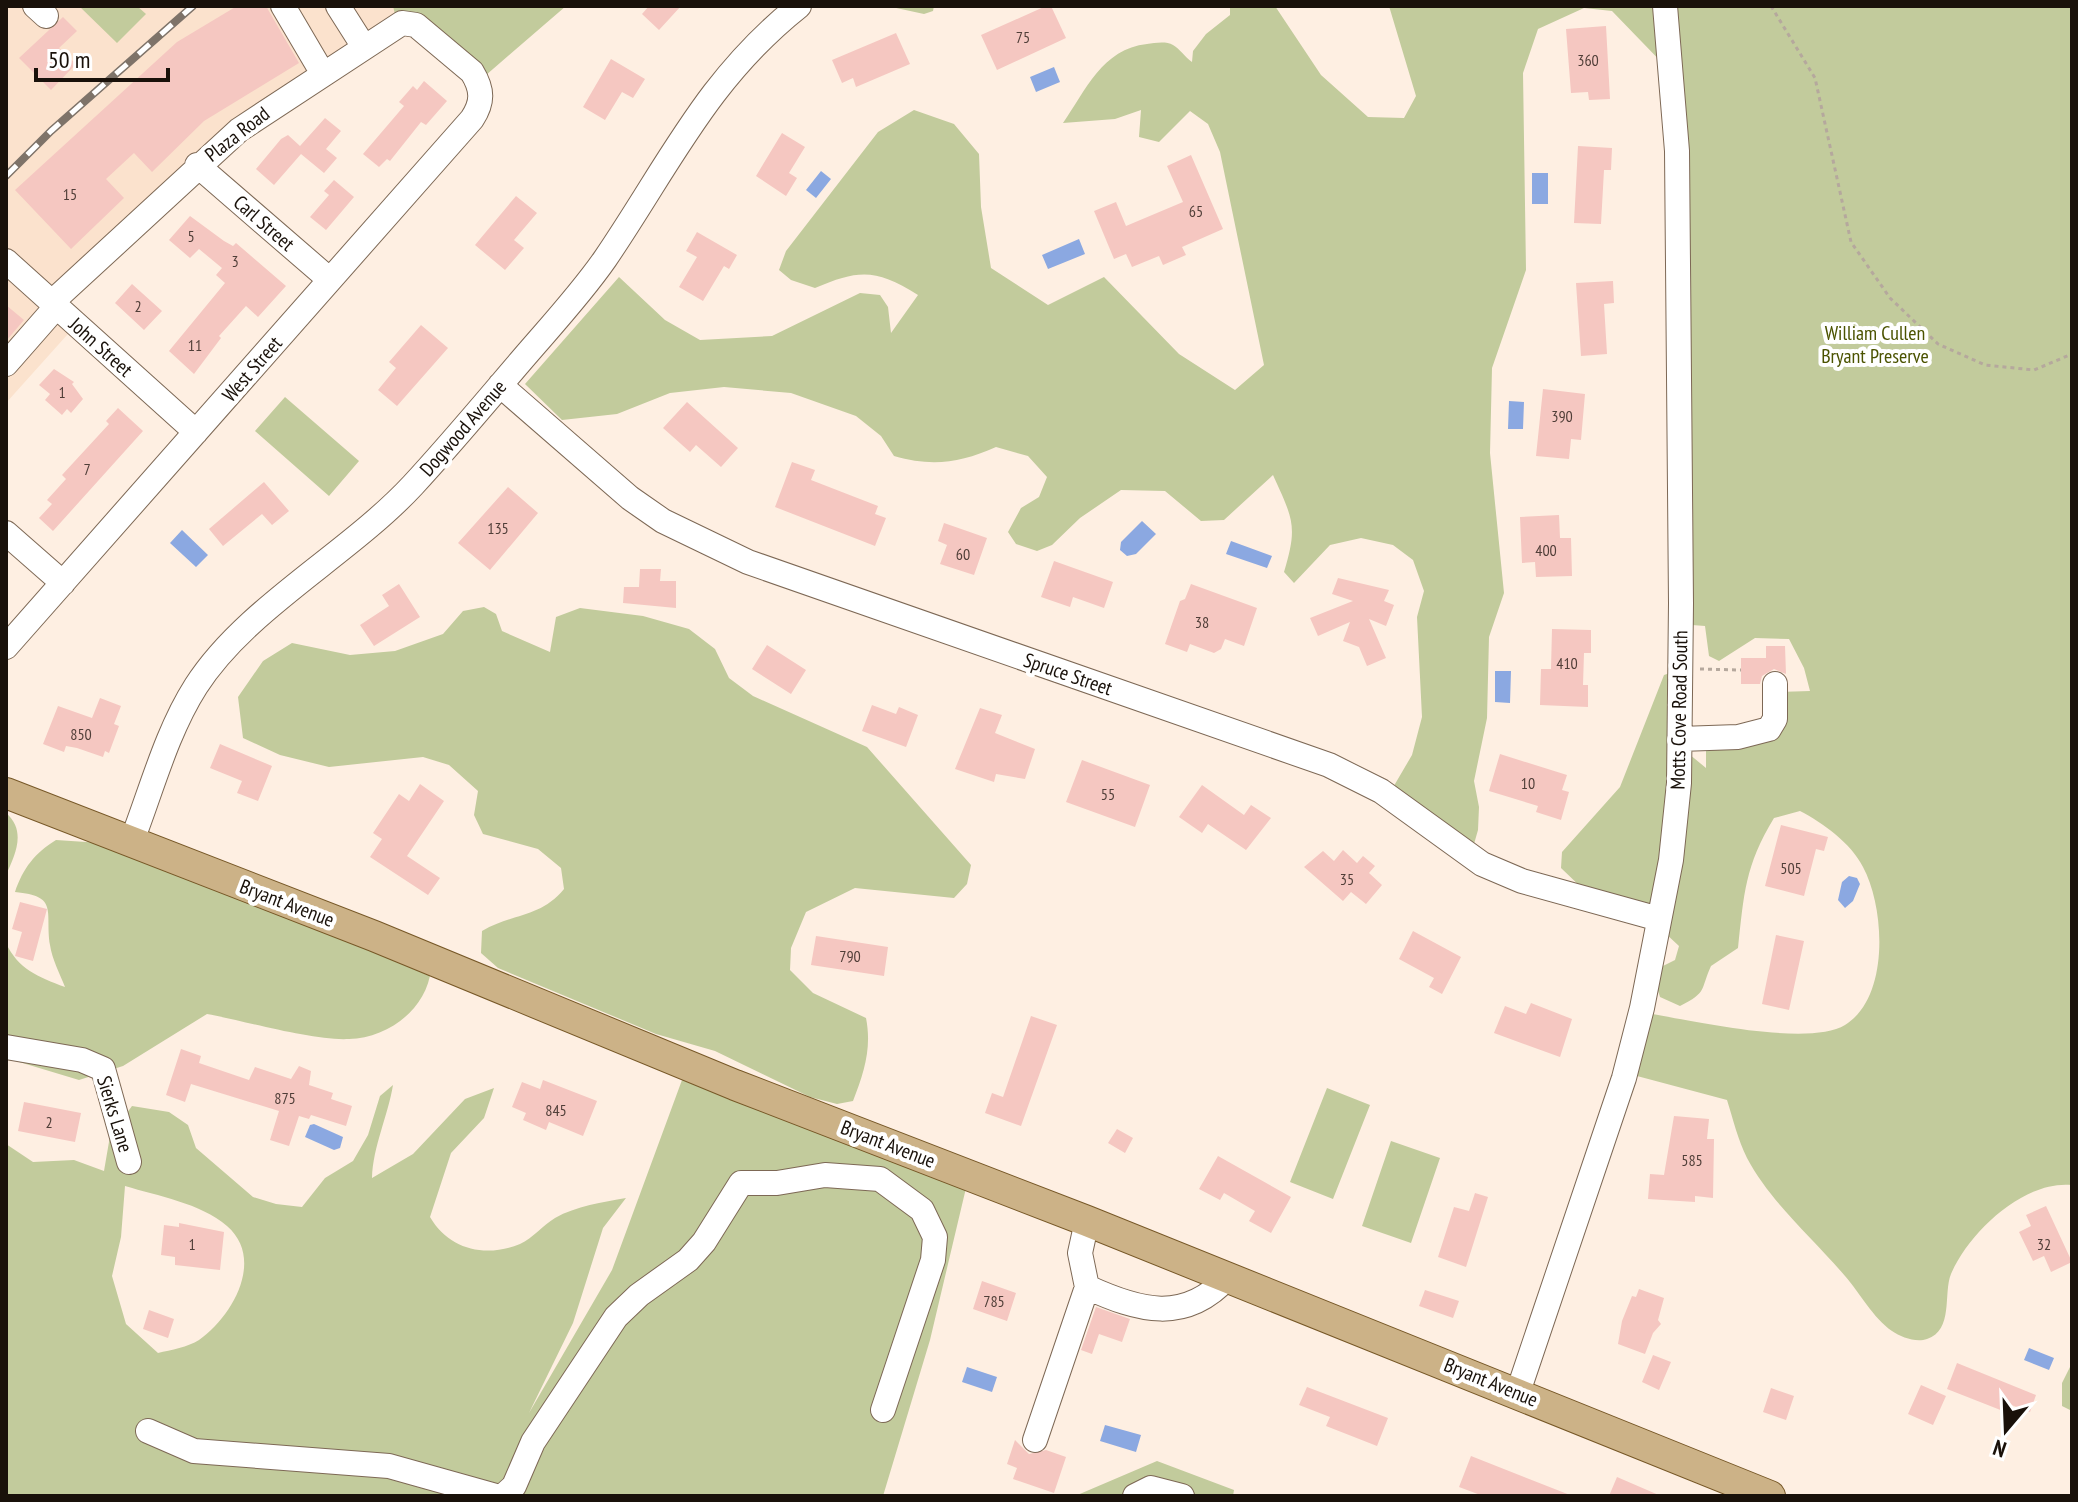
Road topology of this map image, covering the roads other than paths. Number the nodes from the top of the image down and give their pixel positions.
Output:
1 (283, 6) edge
2 (338, 6) edge
3 (799, 6) edge
4 (1665, 6) edge
5 (392, 17) edge
6 (364, 47) junction
7 (323, 74) junction
8 (478, 82) joint
9 (197, 165) junction
10 (6, 261) edge
11 (330, 280) junction
12 (54, 305) junction
13 (6, 364) edge
14 (500, 385) junction
15 (196, 432) junction
16 (6, 533) edge
17 (63, 583) junction
18 (6, 647) edge
19 (1775, 684) dead end
20 (1680, 739) junction
21 (6, 793) edge
22 (131, 843) junction
23 (1659, 919) junction
24 (6, 1047) edge
25 (129, 1162) dead end
26 (1087, 1221) junction
27 (1228, 1277) junction
28 (1087, 1287) junction
29 (1518, 1392) junction
30 (883, 1410) dead end
31 (148, 1431) dead end
32 (1035, 1440) dead end
33 (202, 1452) junction
34 (170, 1456) dead end
35 (496, 1496) edge
36 (503, 1496) edge
37 (1135, 1496) edge
38 (1182, 1496) edge
39 (1770, 1496) edge

1 - 7 street
2 - 6 street
3 - 14 street, Dogwood Avenue
4 - 20 street, Motts Cove Road South
5 - 6 street, Plaza Road
5 - 8 street, Plaza Road
6 - 7 street, Plaza Road
7 - 9 street, Plaza Road
8 - 11 street, West Street
9 - 11 street, Carl Street
9 - 12 street, Plaza Road
10 - 12 street, John Street
11 - 15 street, West Street
12 - 13 street, Plaza Road
12 - 15 street, John Street
14 - 22 street, Dogwood Avenue
14 - 23 street, Spruce Street
15 - 17 street, West Street
16 - 17 street
17 - 18 street, West Street
19 - 20 street
20 - 23 street, Motts Cove Road South
21 - 22 main road, Bryant Avenue
22 - 26 main road, Bryant Avenue
23 - 29 street, Motts Cove Road South
24 - 25 street, Sierks Lane
26 - 27 main road, Bryant Avenue
26 - 28 street
27 - 28 street
27 - 29 main road, Bryant Avenue
28 - 32 street
29 - 39 main road, Bryant Avenue
30 - 36 street
31 - 33 street
33 - 34 street
33 - 35 street
37 - 38 street

